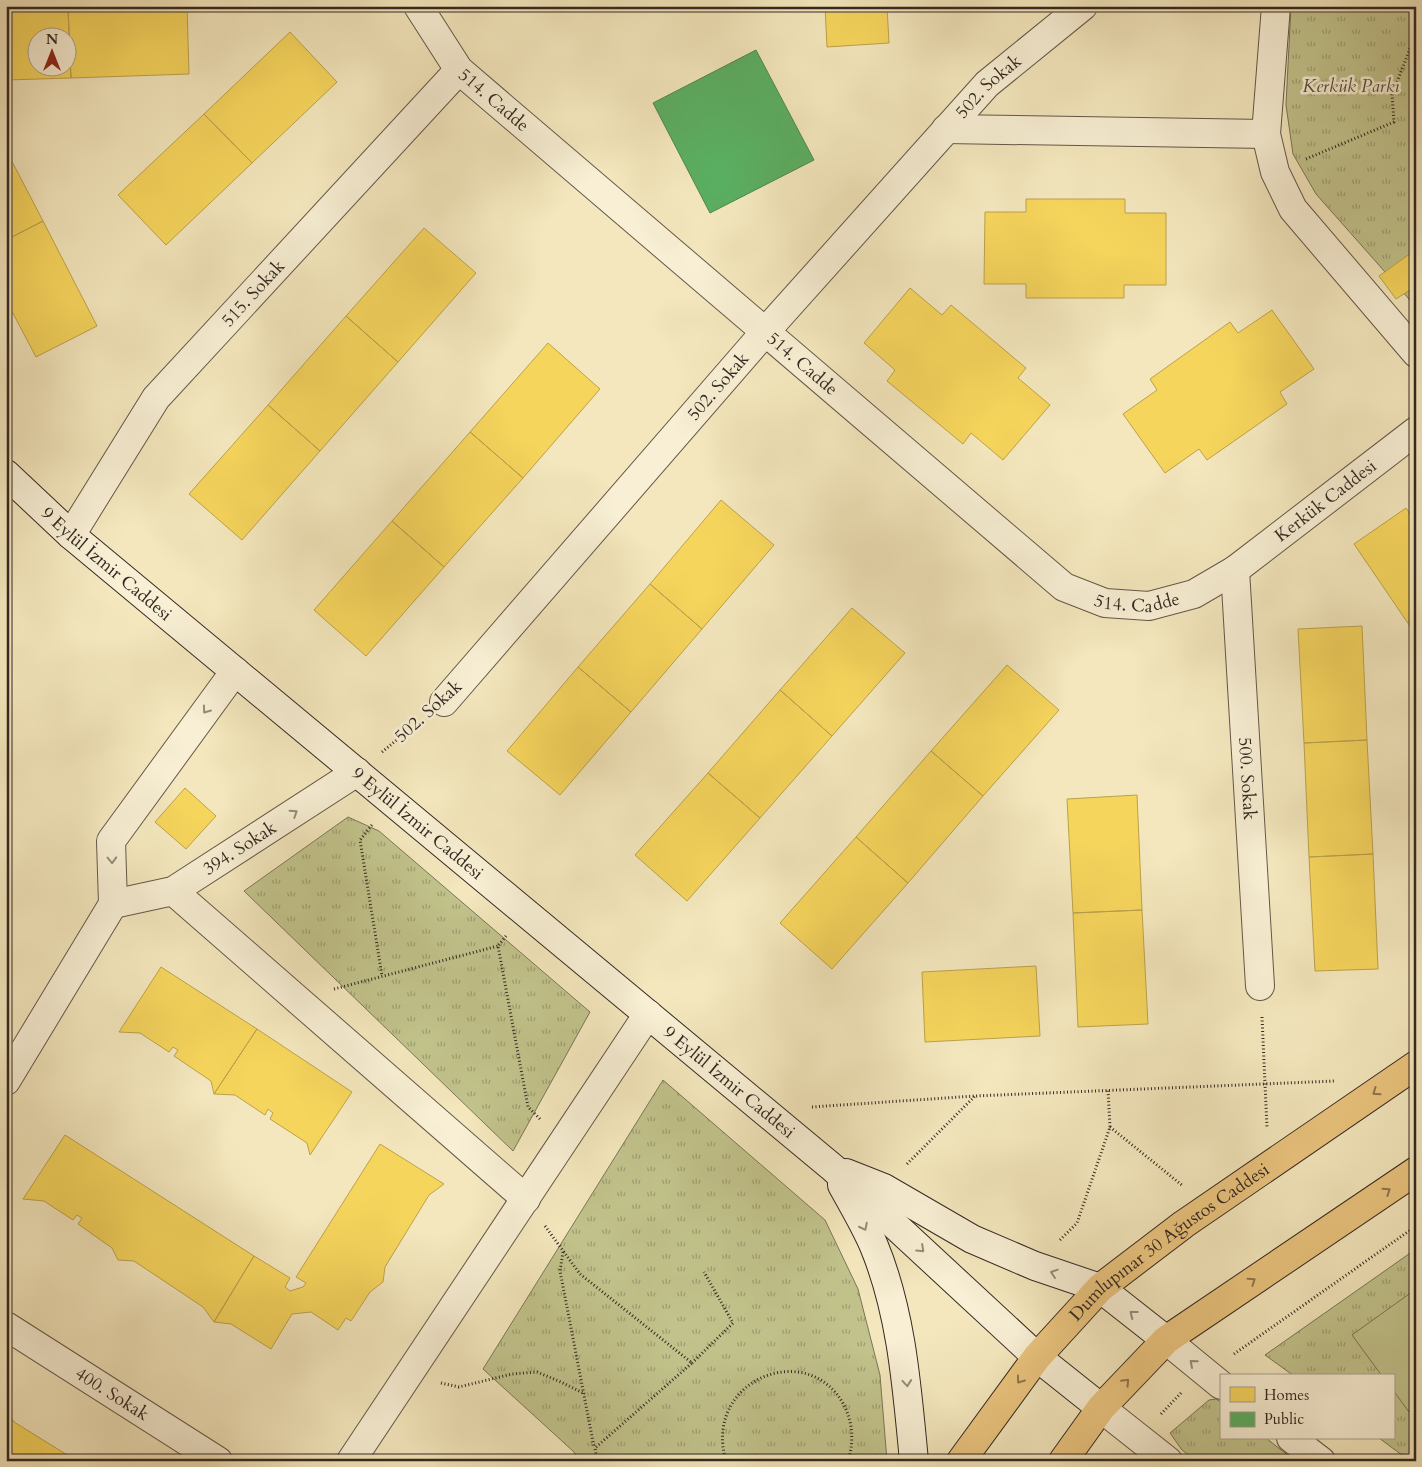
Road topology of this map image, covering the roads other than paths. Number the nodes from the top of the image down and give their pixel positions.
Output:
1 (418, 6) edge
2 (1083, 6) edge
3 (1276, 6) edge
4 (459, 70) junction
5 (946, 129) junction
6 (1266, 134) junction
7 (765, 332) junction
8 (1416, 353) edge
9 (1416, 431) edge
10 (6, 474) edge
11 (71, 535) junction
12 (1235, 570) junction
13 (235, 671) junction
14 (444, 702) road end
15 (357, 772) junction
16 (173, 891) junction
17 (113, 904) junction
18 (1260, 986) road end
19 (648, 1014) junction
20 (1416, 1065) edge
21 (6, 1081) edge
22 (833, 1168) junction
23 (1416, 1171) edge
24 (526, 1200) junction
25 (1100, 1288) junction
26 (6, 1326) edge
27 (1166, 1340) junction
28 (1037, 1357) junction
29 (1213, 1380) edge
30 (1101, 1408) junction
31 (1294, 1440) edge
32 (218, 1461) edge
33 (351, 1461) edge
34 (914, 1461) edge
35 (960, 1461) edge
36 (1062, 1461) edge
37 (1168, 1461) edge
38 (1321, 1461) edge

1 - 4 street, 514. Cadde
2 - 5 street, 502. Sokak
3 - 6 street
4 - 7 street, 514. Cadde
4 - 11 street, 515. Sokak
5 - 6 street
5 - 7 street, 502. Sokak
6 - 8 street
7 - 12 street, 514. Cadde
7 - 14 street, 502. Sokak
9 - 12 street, Kerkük Caddesi
10 - 11 street, 9 Eylül İzmir Caddesi
11 - 13 street, 9 Eylül İzmir Caddesi
12 - 18 street, 500. Sokak
13 - 15 street, 9 Eylül İzmir Caddesi
13 -> 17 street
16 -> 15 street, 394. Sokak
15 - 19 street, 9 Eylül İzmir Caddesi
16 - 17 street, 394. Sokak
16 - 24 street
17 - 21 street
19 - 22 street, 9 Eylül İzmir Caddesi
19 - 24 street
20 -> 25 main road, Dumlupınar 30 Ağustos Caddesi
25 -> 22 street, 9 Eylül İzmir Caddesi
22 -> 28 street, 9 Eylül İzmir Caddesi
22 -> 34 street, 9 Eylül İzmir Caddesi
27 -> 23 main road
24 - 33 street
27 -> 25 street, 9 Eylül İzmir Caddesi
25 - 28 main road, Dumlupınar 30 Ağustos Caddesi
26 - 32 street, 400. Sokak
29 -> 27 street, 9 Eylül İzmir Caddesi
30 -> 27 main road
28 - 30 street, 9 Eylül İzmir Caddesi
28 -> 35 main road, Dumlupınar 30 Ağustos Caddesi
30 - 36 main road
30 - 37 street, 9 Eylül İzmir Caddesi
31 - 38 street

